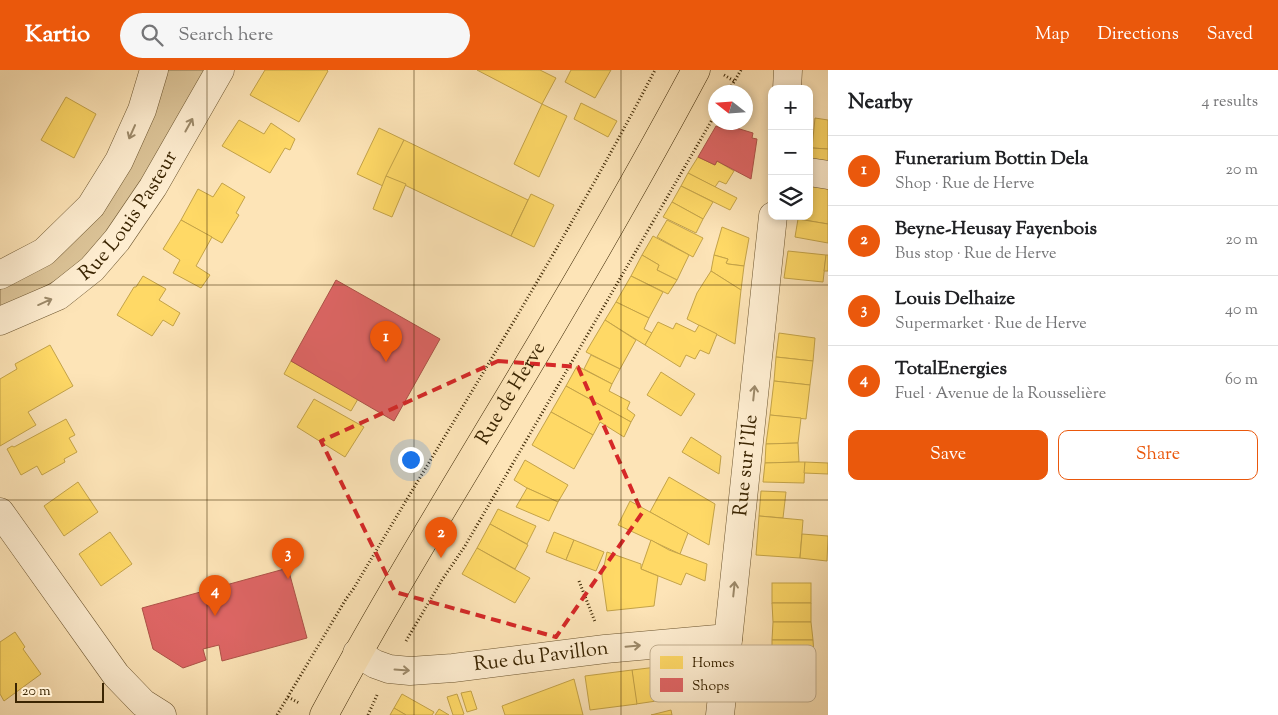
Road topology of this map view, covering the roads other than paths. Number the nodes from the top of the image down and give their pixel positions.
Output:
1 (154, 70) edge
2 (220, 70) edge
3 (696, 70) edge
4 (788, 70) edge
5 (787, 85) edge
6 (813, 173) edge
7 (828, 175) edge
8 (773, 220) edge
9 (0, 275) edge
10 (0, 321) edge
11 (0, 512) edge
12 (728, 638) junction
13 (727, 645) edge
14 (357, 653) junction
15 (721, 702) edge
16 (162, 715) edge
17 (324, 715) edge
18 (720, 715) edge

1 -> 9 street, Rue Louis Pasteur
10 -> 2 street, Rue Louis Pasteur
3 - 14 main road, Rue de Herve
4 - 5 street
6 - 7 street
12 -> 8 street, Rue sur l'Ile
11 - 16 street
12 - 13 street, Rue sur l'Ile
14 -> 12 street, Rue du Pavillon
14 - 17 main road, Rue de Herve
15 - 18 street, Rue sur l'Ile

